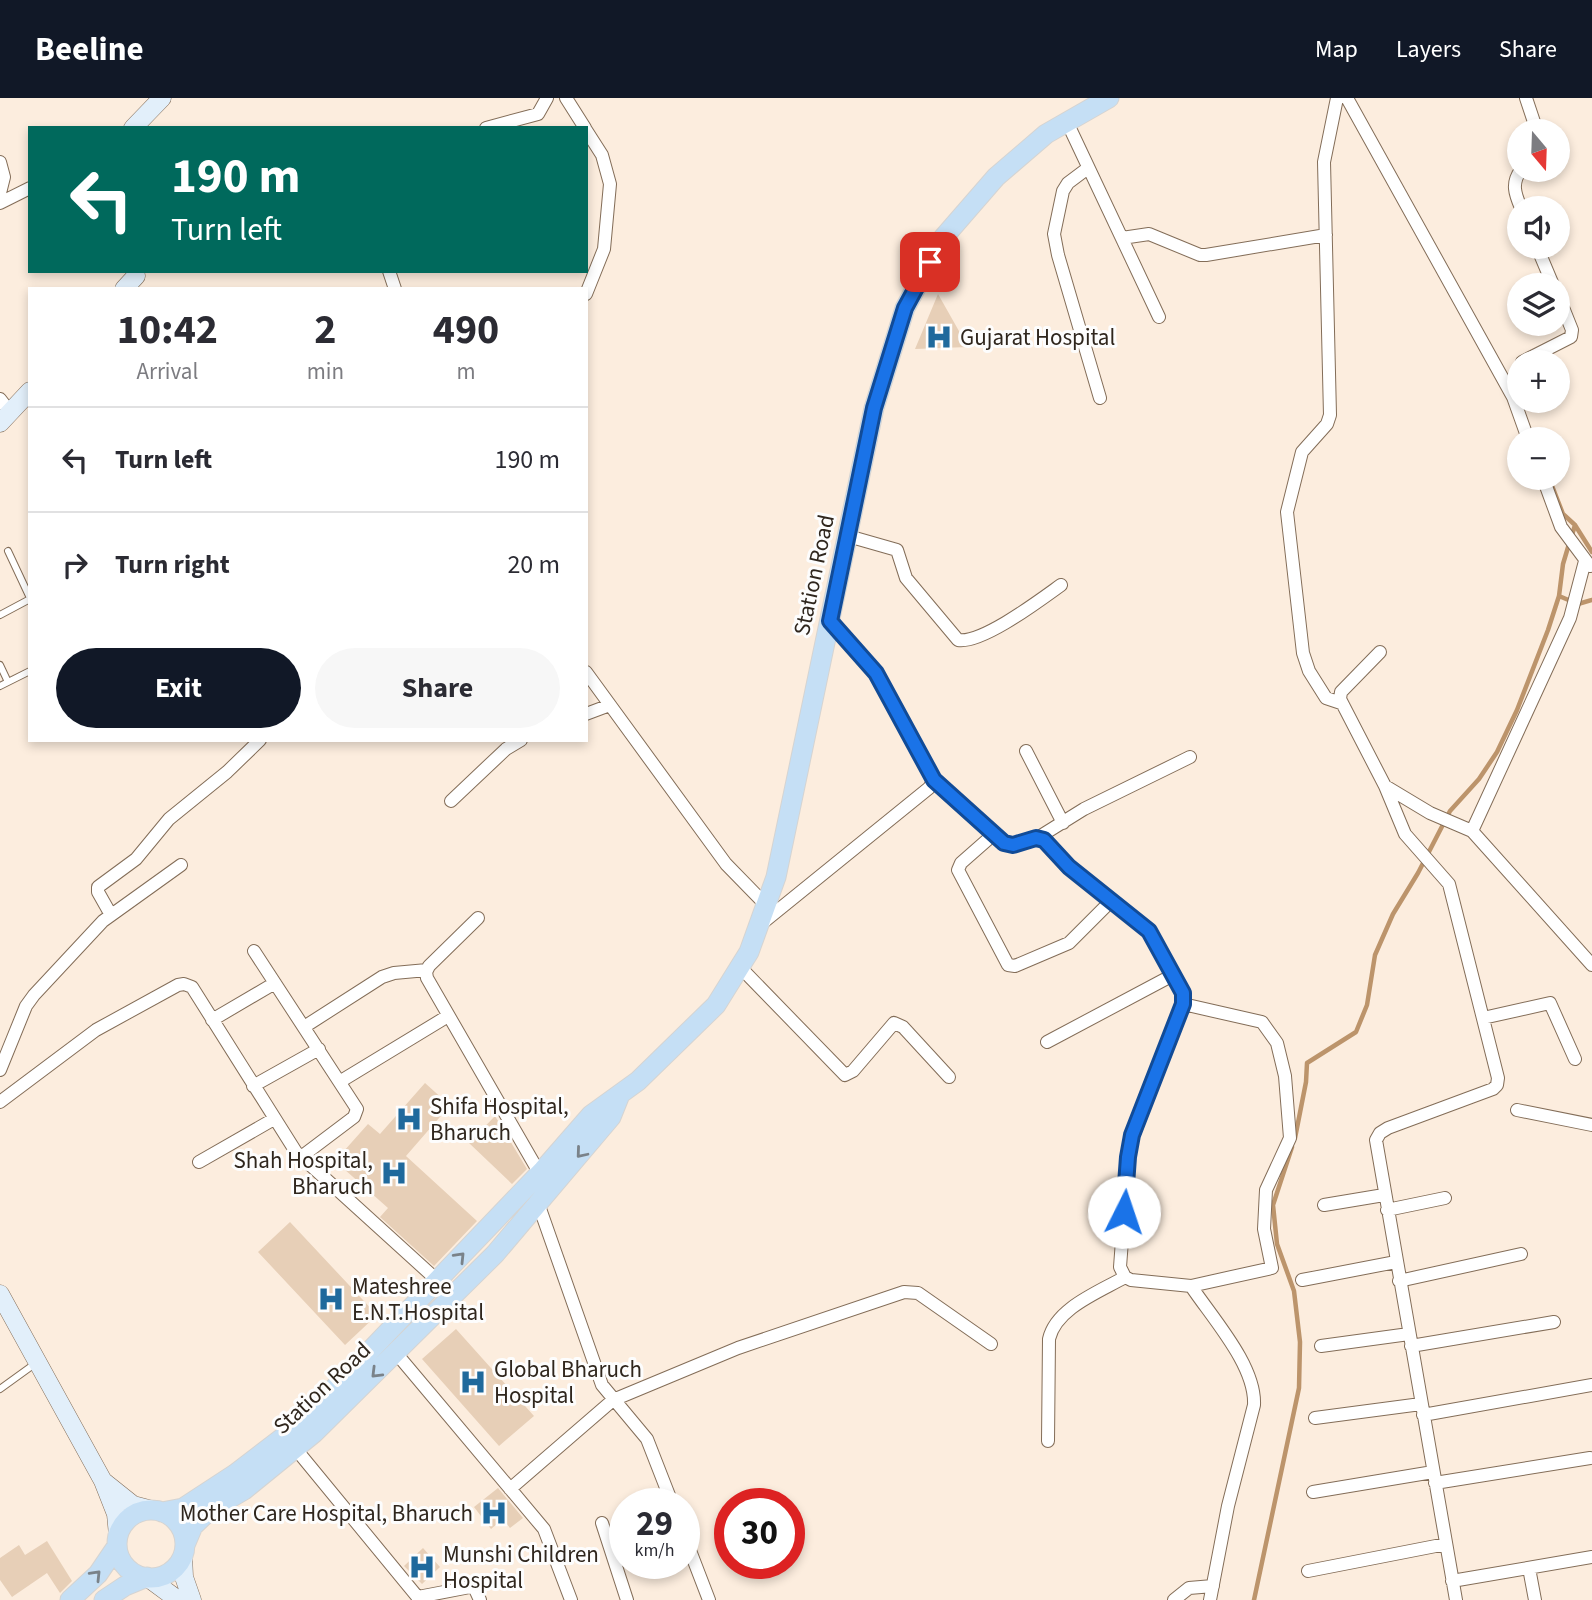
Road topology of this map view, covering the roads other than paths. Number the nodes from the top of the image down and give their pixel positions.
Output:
1 (162, 98) edge
2 (547, 98) edge
3 (566, 98) edge
4 (1109, 98) edge
5 (1337, 98) edge
6 (1347, 98) edge
7 (1526, 98) edge
8 (1533, 119) edge
9 (1066, 122) junction
10 (135, 126) edge
11 (493, 126) edge
12 (584, 126) edge
13 (588, 132) edge
14 (0, 162) edge
15 (1088, 167) junction
16 (28, 189) edge
17 (0, 194) edge
18 (0, 203) edge
19 (1326, 235) junction
20 (1122, 238) junction
21 (135, 273) edge
22 (126, 287) edge
23 (588, 289) edge
24 (1159, 317) dead end
25 (1570, 325) edge
26 (1546, 350) edge
27 (1507, 370) edge
28 (1500, 373) junction
29 (28, 392) edge
30 (1100, 398) dead end
31 (3, 411) edge
32 (1524, 427) edge
33 (1547, 490) edge
34 (848, 536) junction
35 (8, 551) dead end
36 (1589, 565) edge
37 (1061, 586) dead end
38 (28, 595) edge
39 (28, 600) edge
40 (0, 615) edge
41 (830, 621) junction
42 (1380, 652) dead end
43 (0, 665) edge
44 (28, 672) edge
45 (588, 675) edge
46 (8, 682) junction
47 (0, 686) edge
48 (1341, 703) junction
49 (610, 705) junction
50 (588, 714) edge
51 (258, 742) edge
52 (518, 742) edge
53 (1026, 751) dead end
54 (1190, 757) dead end
55 (934, 780) junction
56 (1385, 786) junction
57 (451, 801) dead end
58 (1063, 822) junction
59 (1472, 831) junction
60 (994, 834) junction
61 (1039, 838) junction
62 (181, 864) dead end
63 (1111, 901) junction
64 (766, 905) junction
65 (111, 915) junction
66 (478, 918) dead end
67 (758, 927) junction
68 (254, 951) dead end
69 (1592, 965) edge
70 (740, 967) junction
71 (427, 970) junction
72 (1173, 975) junction
73 (275, 983) junction
74 (1183, 1004) junction
75 (447, 1016) junction
76 (1483, 1018) junction
77 (212, 1020) junction
78 (304, 1027) junction
79 (1048, 1042) dead end
80 (319, 1049) junction
81 (1575, 1059) dead end
82 (0, 1070) edge
83 (949, 1077) dead end
84 (341, 1082) junction
85 (253, 1086) junction
86 (618, 1097) junction
87 (0, 1102) edge
88 (1517, 1110) dead end
89 (274, 1118) junction
90 (1592, 1125) edge
91 (301, 1157) junction
92 (199, 1162) dead end
93 (540, 1174) junction
94 (1384, 1195) junction
95 (530, 1197) junction
96 (1445, 1198) dead end
97 (1324, 1205) dead end
98 (1387, 1210) junction
99 (1521, 1254) dead end
100 (1396, 1262) junction
101 (1125, 1277) junction
102 (1302, 1280) dead end
103 (438, 1281) junction
104 (1399, 1281) junction
105 (1191, 1286) junction
106 (0, 1294) edge
107 (1554, 1322) dead end
108 (1410, 1340) junction
109 (991, 1343) dead end
110 (1321, 1346) dead end
111 (396, 1353) junction
112 (37, 1362) junction
113 (1592, 1385) edge
114 (0, 1389) edge
115 (613, 1400) junction
116 (1422, 1409) junction
117 (1315, 1418) dead end
118 (1048, 1441) dead end
119 (295, 1448) junction
120 (1590, 1458) dead end
121 (1434, 1478) junction
122 (103, 1481) junction
123 (666, 1488) edge
124 (510, 1489) junction
125 (1313, 1492) dead end
126 (157, 1511) junction
127 (602, 1523) dead end
128 (118, 1541) junction
129 (1446, 1544) junction
130 (184, 1550) junction
131 (1592, 1557) edge
132 (1529, 1568) junction
133 (1308, 1571) dead end
134 (147, 1577) junction
135 (700, 1577) edge
136 (1452, 1581) junction
137 (1213, 1586) junction
138 (419, 1598) edge
139 (70, 1600) edge
140 (104, 1600) edge
141 (178, 1600) edge
142 (192, 1600) edge
143 (480, 1600) edge
144 (571, 1600) edge
145 (626, 1600) edge
146 (709, 1600) edge
147 (1174, 1600) edge
148 (1210, 1600) edge
149 (1456, 1600) edge
150 (1535, 1600) edge

1 - 10 street
2 - 11 street
3 - 12 street
4 - 9 main road, Station Road
5 - 19 street
6 - 28 street
7 - 8 street
9 - 15 street
9 - 34 main road, Station Road
13 - 23 street
14 - 17 street
15 - 20 street
15 - 30 street
16 - 18 street
19 - 20 street
19 - 48 street
20 - 24 street
21 - 22 street
25 - 26 street
27 - 28 street
28 - 32 street
29 - 31 street
33 - 36 street
34 - 37 street
34 - 41 main road, Station Road
35 - 38 lane
36 - 59 street
39 - 40 lane
41 - 55 street
41 - 64 main road, Station Road
42 - 48 street
43 - 46 lane
44 - 46 lane
45 - 49 street
46 - 47 lane
48 - 56 street
49 - 50 street
49 - 64 street
51 - 65 street
52 - 57 street
53 - 58 street
54 - 58 street
55 - 60 street
55 - 67 street
56 - 59 street
56 - 76 street
58 - 61 street
59 - 69 street
60 - 61 street
60 - 63 street
61 - 63 street
62 - 65 street
63 - 72 street
64 - 67 main road, Station Road
65 - 82 street
66 - 71 street
67 - 70 main road, Station Road
68 - 73 street
70 - 83 street
70 - 86 main road, Station Road
71 - 75 street
71 - 78 street
72 - 74 street
72 - 79 street
73 - 77 street
73 - 78 street
74 - 101 street
74 - 105 street
75 - 84 street
75 - 93 street
76 - 81 street
76 - 94 street
77 - 85 street
77 - 87 street
78 - 80 street
80 - 84 street
80 - 85 street
84 - 91 street
85 - 89 street
86 - 93 main road, Station Road
86 -> 95 main road, Station Road
88 - 90 street
89 - 91 street
89 - 92 street
91 - 103 street
93 - 95 main road, Station Road
94 - 97 street
94 - 98 street
103 -> 95 main road, Station Road
95 - 111 main road, Station Road
95 - 115 street
96 - 98 street
98 - 100 street
99 - 104 street
100 - 102 street
100 - 104 street
101 - 105 street
101 - 118 street
103 - 126 main road, Station Road
104 - 108 street
105 - 137 street
106 - 112 street
107 - 108 street
108 - 110 street
108 - 116 street
109 - 115 street
111 -> 119 main road, Station Road
111 - 124 street
112 - 114 lane
112 - 122 street
113 - 116 street
115 - 123 street
115 - 124 street
116 - 117 street
116 - 121 street
119 - 130 main road, Station Road
119 - 138 street
120 - 121 street
121 - 125 street
121 - 129 street
122 - 126 street
122 - 128 street
124 - 144 street
126 - 128 main road
126 - 130 main road
127 - 145 street
128 - 134 main road
139 -> 128 main road
129 - 133 street
129 - 136 street
130 - 134 main road
130 - 142 street
131 - 132 street
132 - 136 street
132 - 150 street
134 - 140 main road
134 - 141 street
135 - 146 street
136 - 149 street
137 - 147 street
137 - 148 street
138 - 143 street

